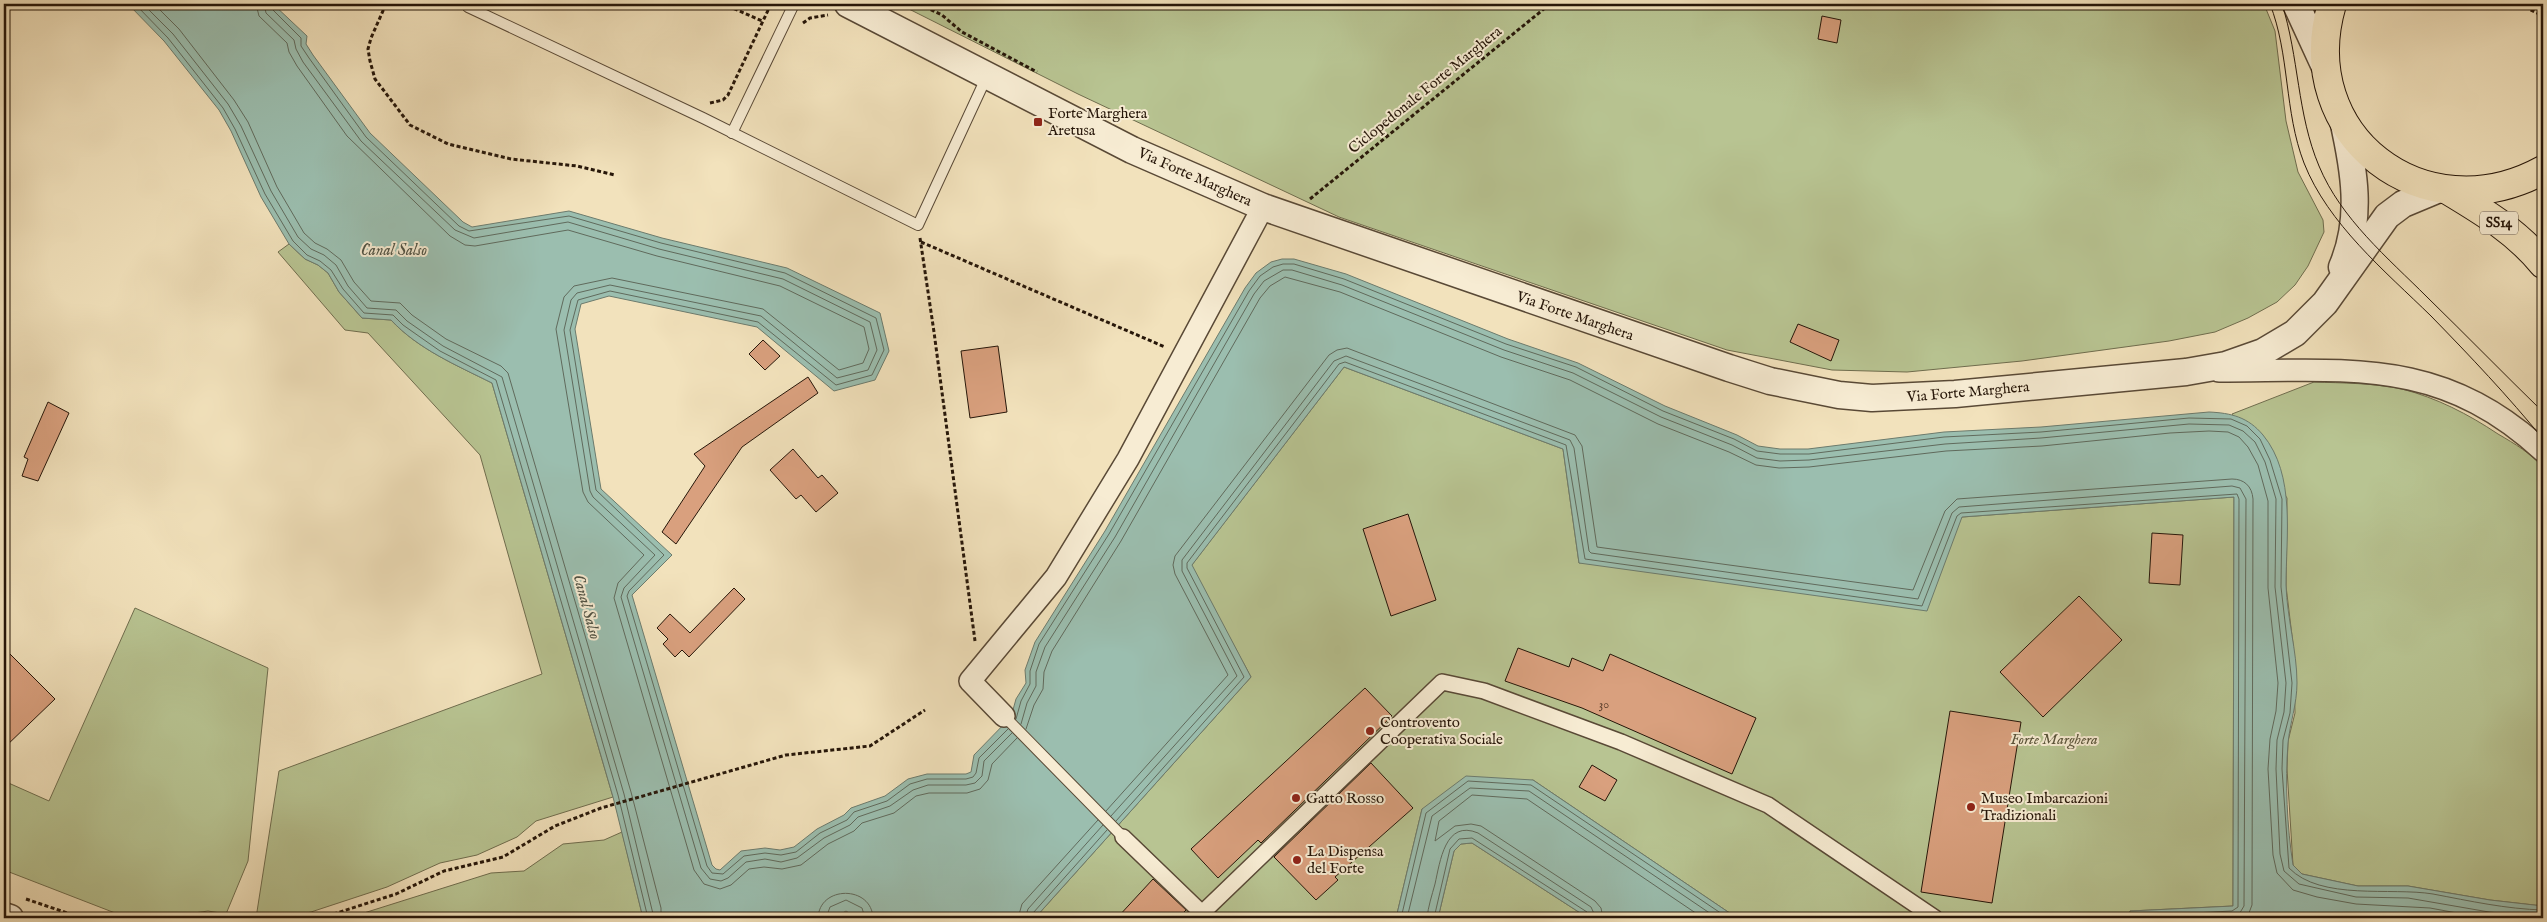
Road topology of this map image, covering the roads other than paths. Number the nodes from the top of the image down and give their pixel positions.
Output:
1 (794, 4) edge
2 (848, 4) edge
3 (2296, 4) edge
4 (2332, 4) edge
5 (468, 7) dead end
6 (2325, 67) junction
7 (987, 76) junction
8 (2343, 120) junction
9 (732, 133) junction
10 (2543, 170) edge
11 (2443, 190) junction
12 (1263, 207) junction
13 (2543, 264) edge
14 (2330, 295) junction
15 (2186, 372) junction
16 (2543, 451) edge
17 (1004, 716) joint
18 (1123, 837) joint
19 (1202, 916) edge
20 (1935, 918) edge

1 - 9 lane
2 - 7 street, Via Forte Marghera
3 - 6 street
4 - 6 main road
5 - 9 lane
6 - 8 main road
7 - 9 lane
7 - 12 street, Via Forte Marghera
8 - 11 main road
8 - 14 street, Via Forte Marghera
10 - 11 main road
11 - 13 main road, SS14
11 - 14 street, Via Forte Marghera
12 - 15 street, Via Forte Marghera
12 - 17 street
14 - 15 street, Via Forte Marghera
15 - 16 street
17 - 18 lane
18 - 19 street
19 - 20 street

